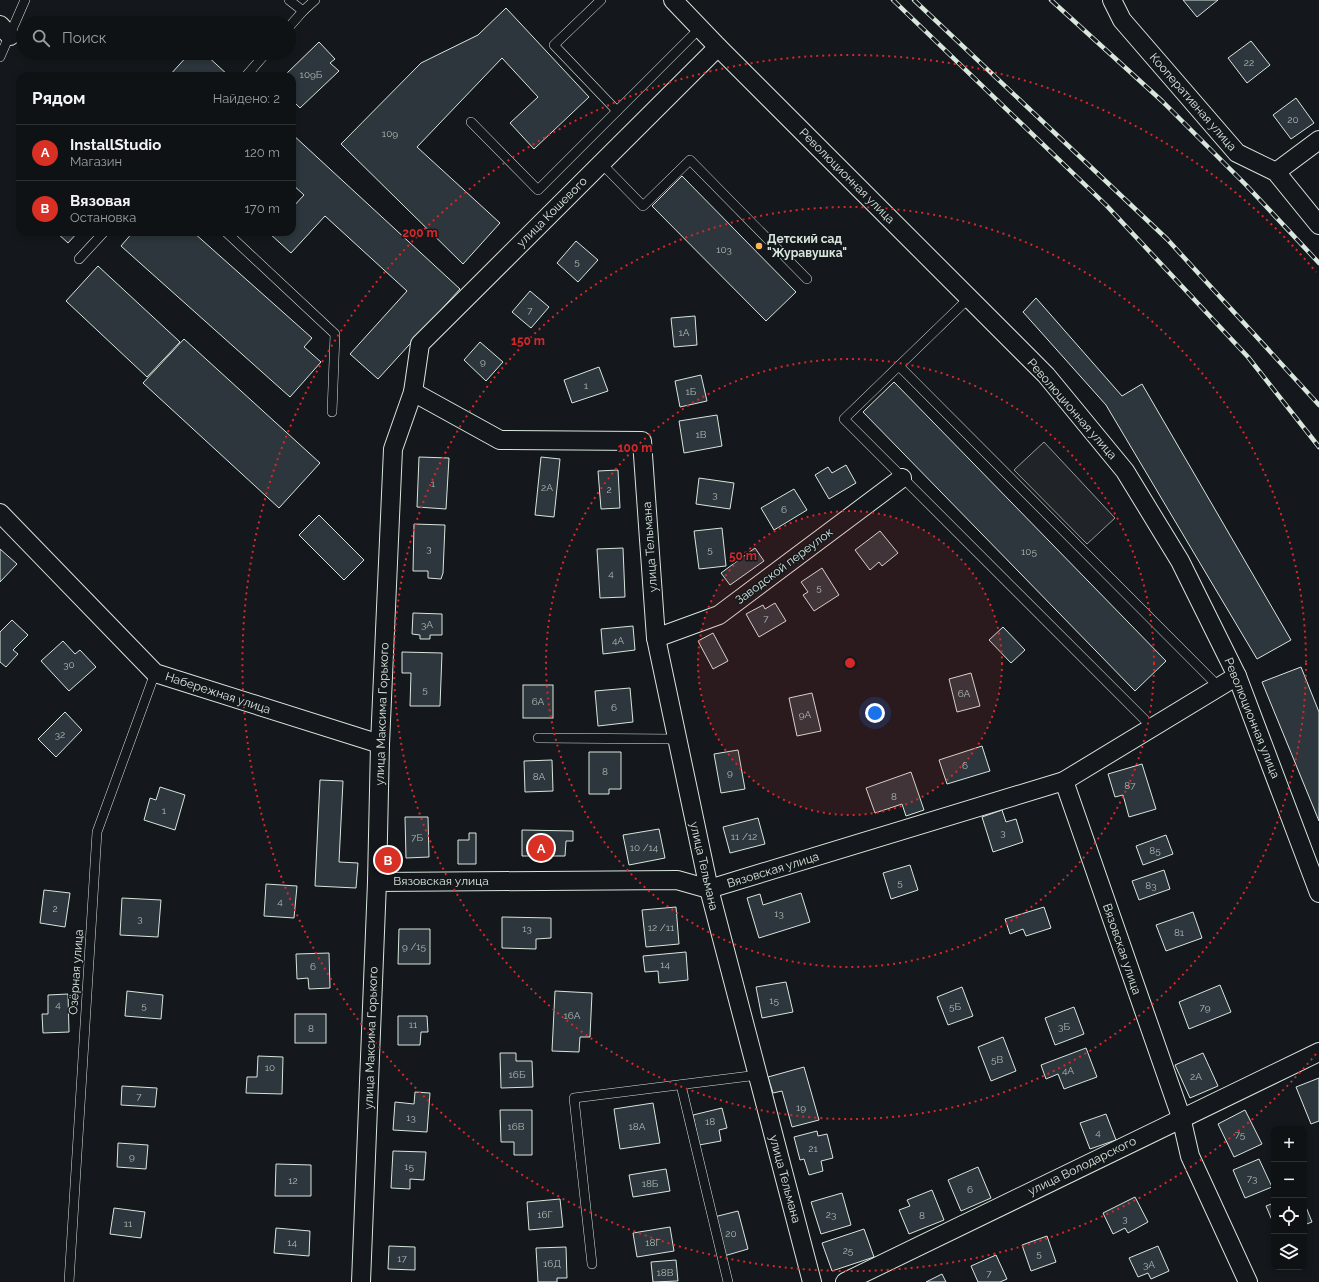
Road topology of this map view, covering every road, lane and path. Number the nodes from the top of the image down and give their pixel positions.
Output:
1 (25, 0) edge
2 (289, 0) edge
3 (315, 0) edge
4 (601, 0) edge
5 (673, 0) edge
6 (1112, 0) edge
7 (303, 11) junction
8 (296, 19) edge
9 (700, 28) junction
10 (5, 30) edge
11 (718, 47) junction
12 (0, 57) edge
13 (260, 60) edge
14 (249, 72) edge
15 (618, 111) junction
16 (471, 122) dead end
17 (1319, 140) edge
18 (601, 163) junction
19 (1276, 172) junction
20 (1319, 225) edge
21 (100, 236) edge
22 (230, 236) edge
23 (79, 259) dead end
24 (807, 279) dead end
25 (969, 298) junction
26 (899, 366) junction
27 (413, 392) junction
28 (332, 412) dead end
29 (902, 478) junction
30 (0, 513) edge
31 (656, 638) junction
32 (155, 673) junction
33 (1237, 676) junction
34 (1219, 687) junction
35 (1153, 728) junction
36 (538, 738) dead end
37 (677, 739) junction
38 (380, 744) junction
39 (1064, 781) junction
40 (377, 882) junction
41 (709, 889) junction
42 (1319, 893) edge
43 (1319, 1052) edge
44 (758, 1075) junction
45 (681, 1085) junction
46 (1181, 1117) junction
47 (592, 1264) dead end
48 (69, 1282) edge
49 (361, 1282) edge
50 (728, 1282) edge
51 (812, 1282) edge
52 (845, 1282) edge
53 (1248, 1282) edge

1 - 10 lane
2 - 7 lane
3 - 7 lane
4 - 15 lane
5 - 9 street, Революционная улица
6 - 19 street, Кооперативная улица
7 - 8 lane
9 - 11 street, Революционная улица
9 - 15 lane
10 - 12 lane
11 - 18 street, улица Кошевого
11 - 25 street, Революционная улица
13 - 14 lane
15 - 16 lane
17 - 19 street
18 - 24 lane
18 - 27 street, улица Кошевого
19 - 20 street, Кооперативная улица
21 - 23 lane
22 - 28 lane
25 - 26 lane
25 - 33 street, Революционная улица
26 - 29 lane
26 - 34 lane
27 - 31 street, улица Тельмана
27 - 38 street, улица Максима Горького
29 - 31 street, Заводской переулок
29 - 35 lane
30 - 32 street, Набережная улица
31 - 37 street, улица Тельмана
32 - 38 street, Набережная улица
32 - 48 lane, Озёрная улица
33 - 34 street, Вязовская улица
33 - 42 street, Революционная улица
34 - 35 street, Вязовская улица
35 - 39 street, Вязовская улица
36 - 37 lane
37 - 41 street, улица Тельмана
38 - 40 street, улица Максима Горького
39 - 41 street, Вязовская улица
39 - 46 street, Вязовская улица
40 - 41 street, Вязовская улица
40 - 49 street, улица Максима Горького
41 - 44 street, улица Тельмана
43 - 46 street, улица Володарского
44 - 45 lane
44 - 51 street, улица Тельмана
45 - 47 lane
45 - 50 lane
46 - 52 street, улица Володарского
46 - 53 street, Вязовская улица

